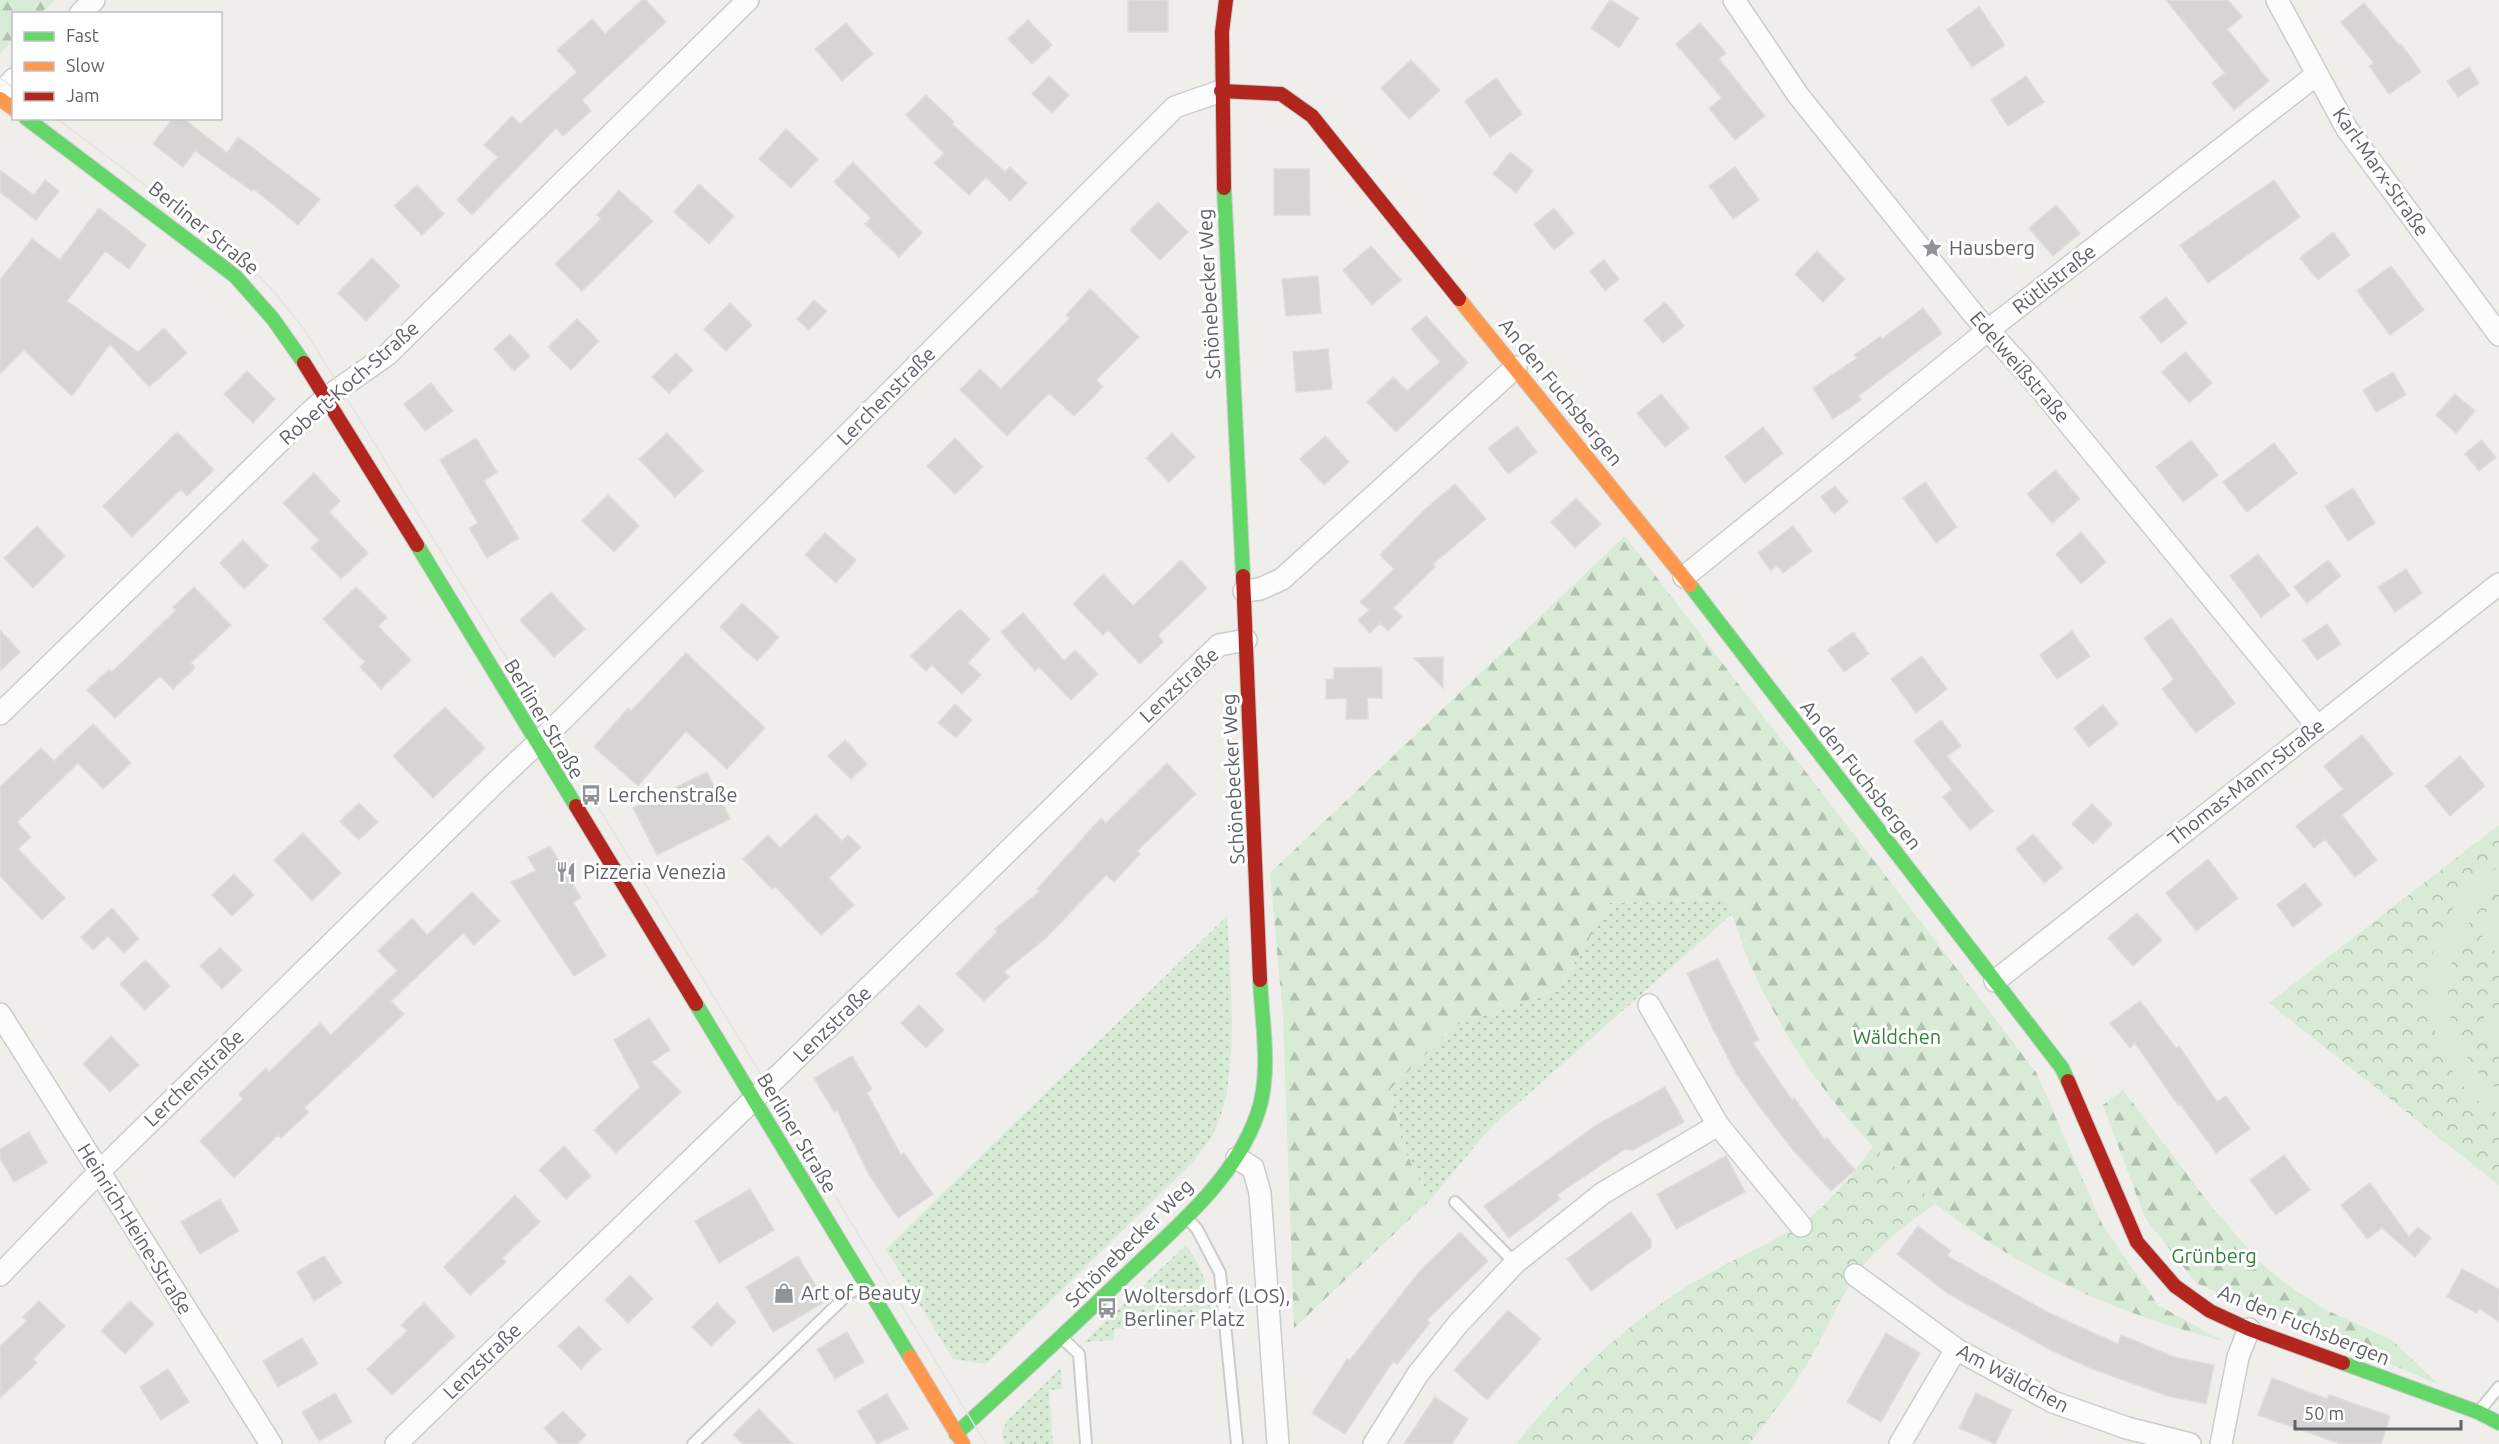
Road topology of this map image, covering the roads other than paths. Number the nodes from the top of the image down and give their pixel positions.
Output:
1 (94, 0) edge
2 (748, 0) edge
3 (1226, 0) edge
4 (1734, 0) edge
5 (2277, 0) edge
6 (82, 12) edge
7 (2316, 75) junction
8 (12, 81) edge
9 (1221, 91) junction
10 (0, 94) edge
11 (29, 120) edge
12 (1988, 331) junction
13 (2499, 335) edge
14 (1516, 367) junction
15 (327, 397) junction
16 (1684, 577) junction
17 (2499, 584) edge
18 (1244, 591) junction
19 (1246, 640) junction
20 (0, 714) edge
21 (2316, 726) junction
22 (537, 745) junction
23 (1995, 981) junction
24 (1649, 1005) dead end
25 (0, 1014) edge
26 (754, 1099) junction
27 (1718, 1125) junction
28 (1237, 1158) junction
29 (99, 1172) junction
30 (1455, 1202) dead end
31 (1186, 1217) junction
32 (1801, 1226) dead end
33 (1515, 1263) junction
34 (0, 1275) edge
35 (1855, 1275) dead end
36 (866, 1283) junction
37 (2249, 1329) junction
38 (1061, 1338) junction
39 (1956, 1349) junction
40 (2499, 1387) edge
41 (2478, 1412) junction
42 (2499, 1423) edge
43 (959, 1439) edge
44 (271, 1444) edge
45 (396, 1444) edge
46 (693, 1444) edge
47 (1086, 1444) edge
48 (1237, 1444) edge
49 (1278, 1444) edge
50 (1374, 1444) edge
51 (1900, 1444) edge
52 (2190, 1444) edge
53 (2222, 1444) edge

1 - 6 street
2 - 15 street, Robert-Koch-Straße
3 - 9 street, Schönebecker Weg
4 - 12 street, Edelweißstraße
5 - 7 street, Karl-Marx-Straße
7 - 12 street, Rütlistraße
7 - 13 street, Karl-Marx-Straße
8 - 10 street
9 - 14 street, An den Fuchsbergen
9 - 18 street, Schönebecker Weg
9 - 22 street, Lerchenstraße
11 - 15 street, Berliner Straße
12 - 16 street, Rütlistraße
12 - 21 street, Edelweißstraße
14 - 16 street, An den Fuchsbergen
14 - 18 street
15 - 20 street, Robert-Koch-Straße
15 - 22 street, Berliner Straße
16 - 23 street, An den Fuchsbergen
17 - 21 street, Thomas-Mann-Straße
18 - 19 street, Schönebecker Weg
19 - 26 street, Lenzstraße
19 - 28 street, Schönebecker Weg
21 - 23 street, Thomas-Mann-Straße
22 - 26 street, Berliner Straße
22 - 29 street, Lerchenstraße
23 - 37 street, An den Fuchsbergen
24 - 27 street
25 - 29 street, Heinrich-Heine-Straße
26 - 36 street, Berliner Straße
26 - 45 street, Lenzstraße
27 - 32 street
27 - 33 street
28 - 31 street, Schönebecker Weg
28 - 49 street
29 - 34 street, Lerchenstraße
29 - 44 street, Heinrich-Heine-Straße
30 - 33 lane
31 - 38 street, Schönebecker Weg
31 - 48 lane
33 - 50 street
35 - 39 street, Am Wäldchen
36 - 43 street, Berliner Straße
36 - 46 lane
37 - 41 street, An den Fuchsbergen
37 - 53 street
38 - 43 street, Schönebecker Weg
38 - 47 lane
39 - 51 street
39 - 52 street, Am Wäldchen
40 - 41 lane
41 - 42 street, An den Fuchsbergen

